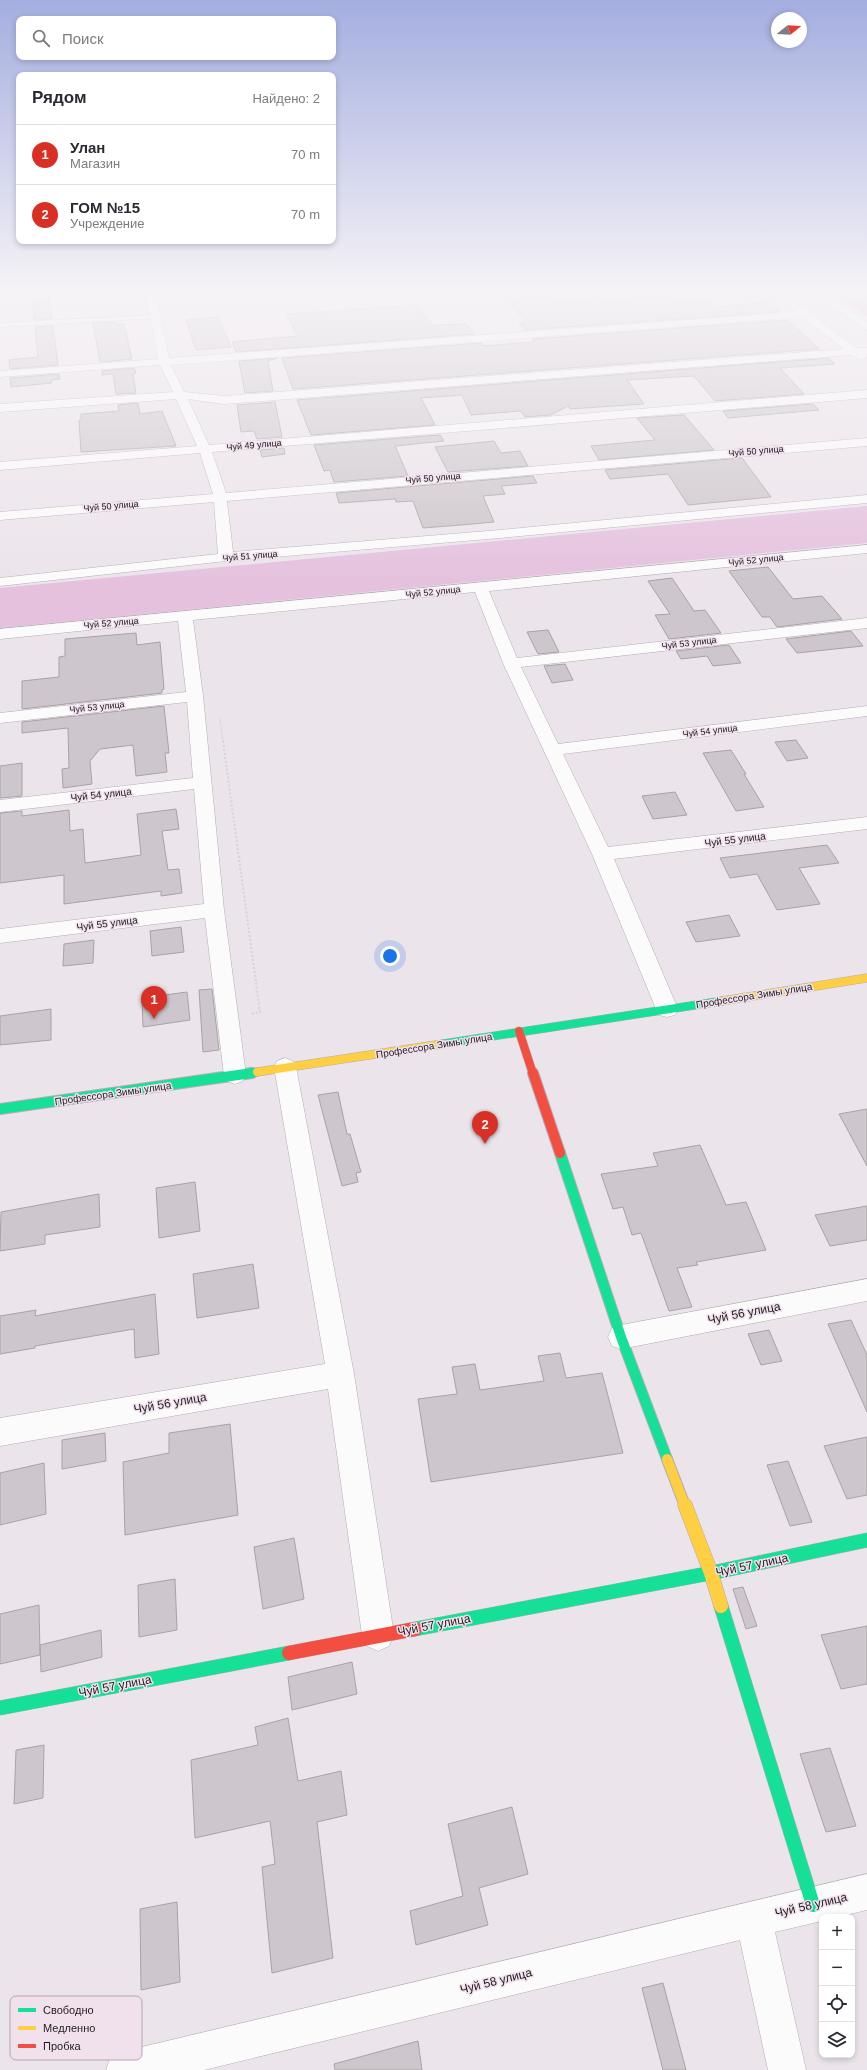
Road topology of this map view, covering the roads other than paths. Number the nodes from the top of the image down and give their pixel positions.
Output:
1 (178, 389) edge
2 (374, 389) edge
3 (867, 394) edge
4 (181, 395) junction
5 (0, 408) edge
6 (867, 442) edge
7 (205, 449) junction
8 (0, 466) edge
9 (220, 496) junction
10 (867, 499) edge
11 (0, 516) edge
12 (867, 549) edge
13 (226, 557) junction
14 (0, 582) edge
15 (480, 587) junction
16 (185, 616) junction
17 (867, 623) edge
18 (0, 634) edge
19 (510, 663) junction
20 (195, 696) junction
21 (867, 711) edge
22 (0, 718) edge
23 (552, 750) junction
24 (201, 783) junction
25 (0, 806) edge
26 (867, 823) edge
27 (602, 854) junction
28 (214, 910) junction
29 (0, 936) edge
30 (867, 978) edge
31 (667, 1009) junction
32 (520, 1031) junction
33 (285, 1067) junction
34 (235, 1075) junction
35 (0, 1109) edge
36 (867, 1290) edge
37 (621, 1337) junction
38 (340, 1374) junction
39 (0, 1432) edge
40 (867, 1540) edge
41 (711, 1573) junction
42 (378, 1635) junction
43 (0, 1708) edge
44 (867, 1892) edge
45 (812, 1905) junction
46 (754, 1919) junction
47 (126, 2070) edge
48 (787, 2070) edge

1 - 4 street
2 - 4 street
3 - 7 street, Чуй 49 улица
4 - 5 street
4 - 7 street
6 - 9 street, Чуй 50 улица
7 - 8 street, Чуй 49 улица
7 - 9 street
9 - 11 street, Чуй 50 улица
9 - 13 street
10 - 13 street, Чуй 51 улица
12 - 15 street, Чуй 52 улица
13 - 14 street, Чуй 51 улица
15 - 16 street, Чуй 52 улица
15 - 19 street
16 - 18 street, Чуй 52 улица
16 - 20 street
17 - 19 street, Чуй 53 улица
19 - 23 street
20 - 22 street, Чуй 53 улица
20 - 24 street
21 - 23 street, Чуй 54 улица
23 - 27 street
24 - 25 street, Чуй 54 улица
24 - 28 street
26 - 27 street, Чуй 55 улица
27 - 31 street
28 - 29 street, Чуй 55 улица
28 - 34 street
30 - 31 street, Профессора Зимы улица
31 - 32 street, Профессора Зимы улица
32 - 33 street, Профессора Зимы улица
32 - 37 street
33 - 34 street, Профессора Зимы улица
33 - 38 street
34 - 35 street, Профессора Зимы улица
36 - 37 street, Чуй 56 улица
37 - 41 street
38 - 39 street, Чуй 56 улица
38 - 42 street
40 - 41 street, Чуй 57 улица
41 - 42 street, Чуй 57 улица
41 - 45 street
42 - 43 street, Чуй 57 улица
44 - 45 street, Чуй 58 улица
45 - 46 street, Чуй 58 улица
46 - 47 street, Чуй 58 улица
46 - 48 street

